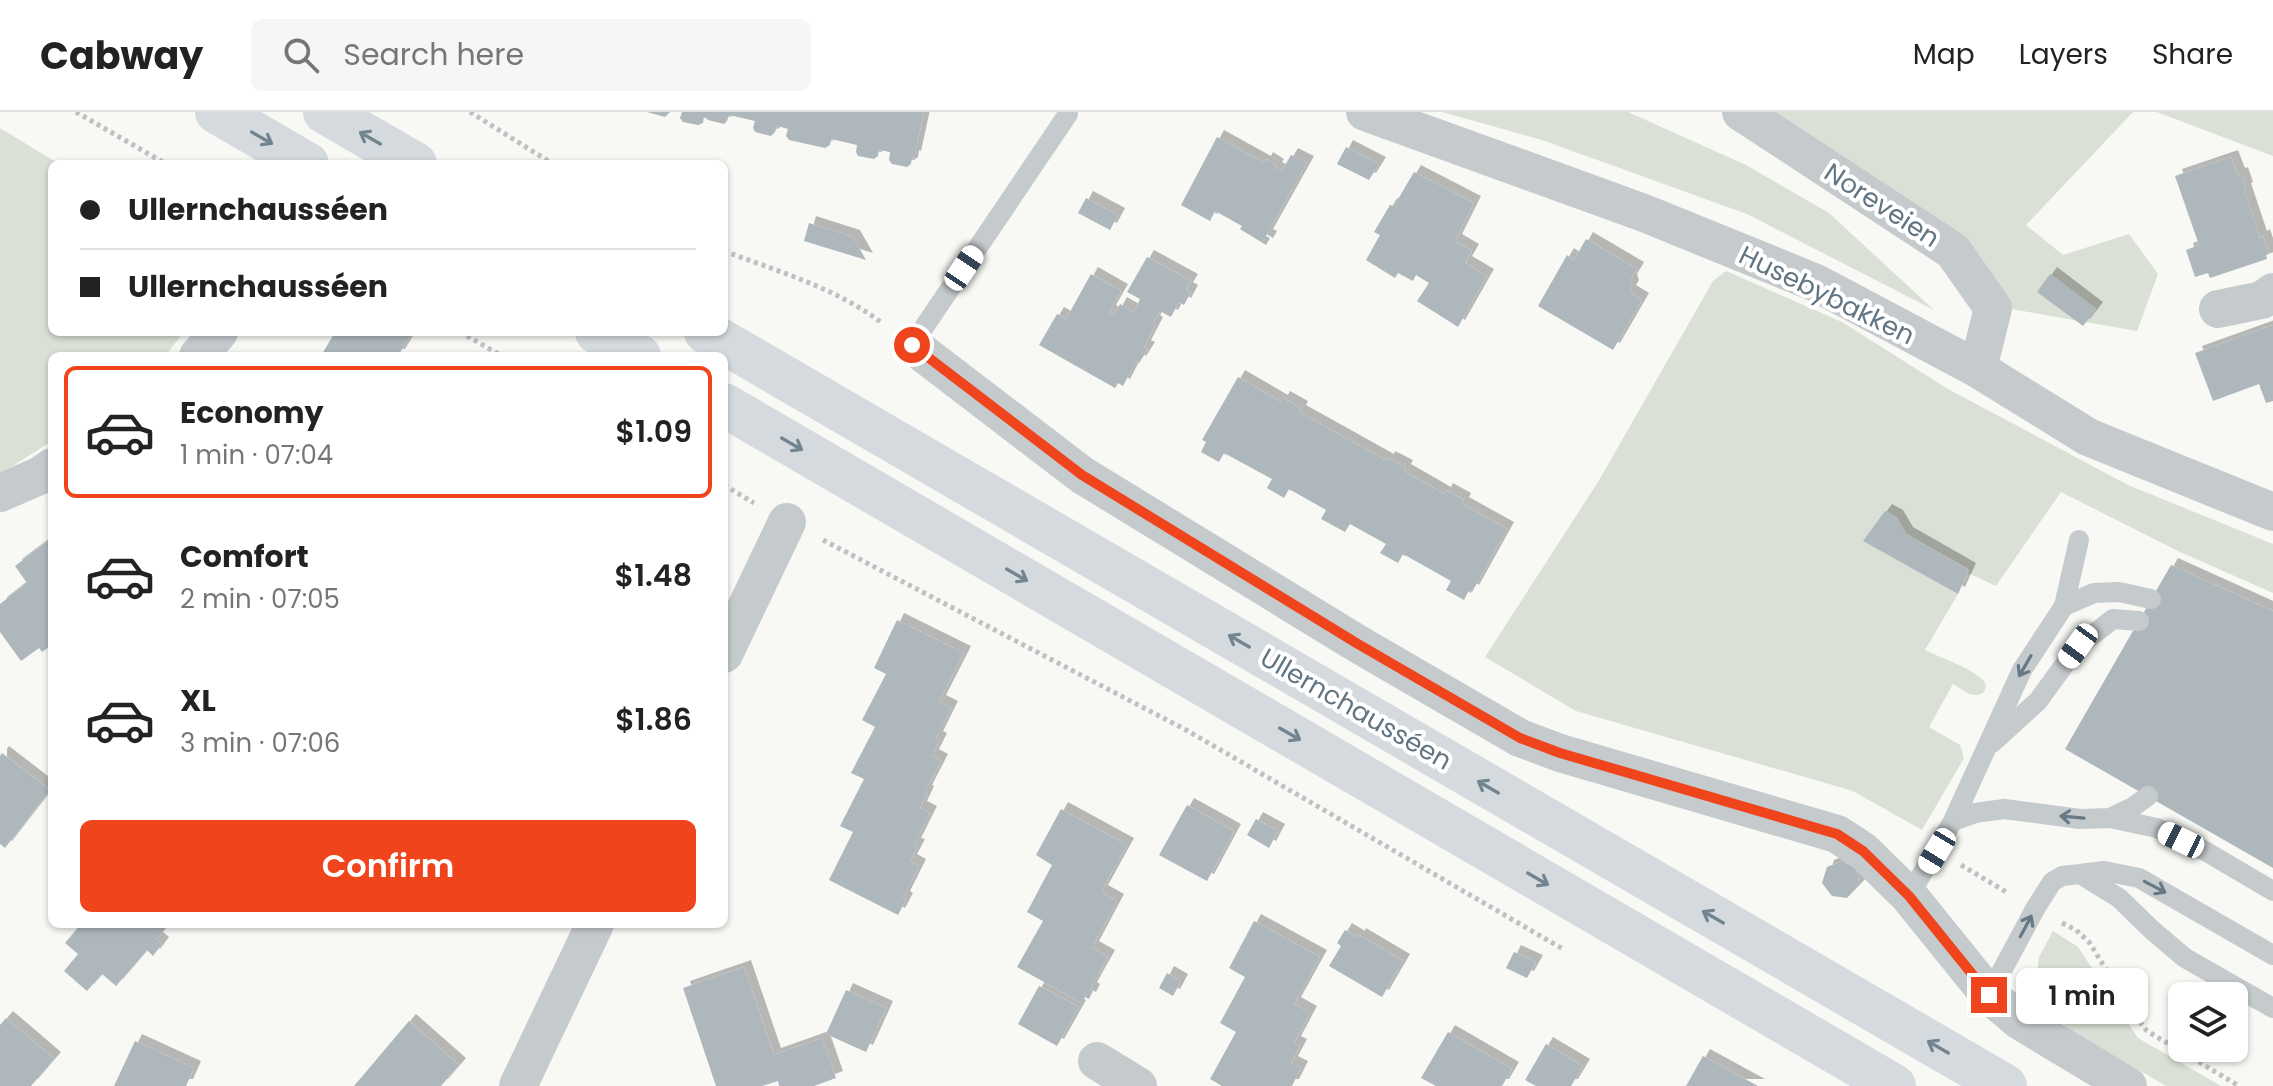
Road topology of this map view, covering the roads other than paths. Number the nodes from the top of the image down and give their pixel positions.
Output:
1 (217, 112) edge
2 (325, 112) edge
3 (1365, 112) edge
4 (1741, 112) edge
5 (1068, 114) edge
6 (300, 160) edge
7 (408, 160) edge
8 (2273, 292) edge
9 (2218, 309) dead end
10 (216, 336) edge
11 (604, 336) edge
12 (713, 336) edge
13 (912, 345) joint
14 (202, 352) edge
15 (632, 352) edge
16 (1978, 369) junction
17 (728, 407) edge
18 (48, 475) edge
19 (0, 493) edge
20 (2273, 512) edge
21 (787, 522) road end
22 (2079, 540) dead end
23 (2151, 599) dead end
24 (2064, 606) junction
25 (2139, 621) dead end
26 (728, 646) edge
27 (1986, 748) junction
28 (2148, 796) dead end
29 (2110, 818) junction
30 (1953, 821) junction
31 (2080, 874) junction
32 (2273, 891) edge
33 (1909, 896) junction
34 (593, 928) edge
35 (2273, 955) edge
36 (1989, 995) junction
37 (2273, 1008) edge
38 (1097, 1061) dead end
39 (518, 1086) edge
40 (1138, 1086) edge
41 (1894, 1086) edge
42 (2005, 1086) edge
43 (2128, 1086) edge

1 -> 6 highway
7 -> 2 highway
3 - 16 street, Husebybakken
4 - 16 street, Noreveien
5 - 13 lane
8 - 9 street
10 - 14 street
11 - 15 highway
42 -> 12 highway, Ullernchausséen
13 - 33 street
16 - 20 street, Husebybakken
17 -> 41 highway, Ullernchausséen
18 - 19 street
21 - 26 street
22 - 24 lane
23 - 24 lane
24 -> 27 lane
25 - 27 lane
27 - 30 lane
28 - 29 lane
29 -> 30 lane
29 - 32 lane
30 - 33 lane
31 -> 35 lane
36 -> 31 lane
31 - 37 lane
33 - 36 street
34 - 39 street
36 - 43 street
38 - 40 street

